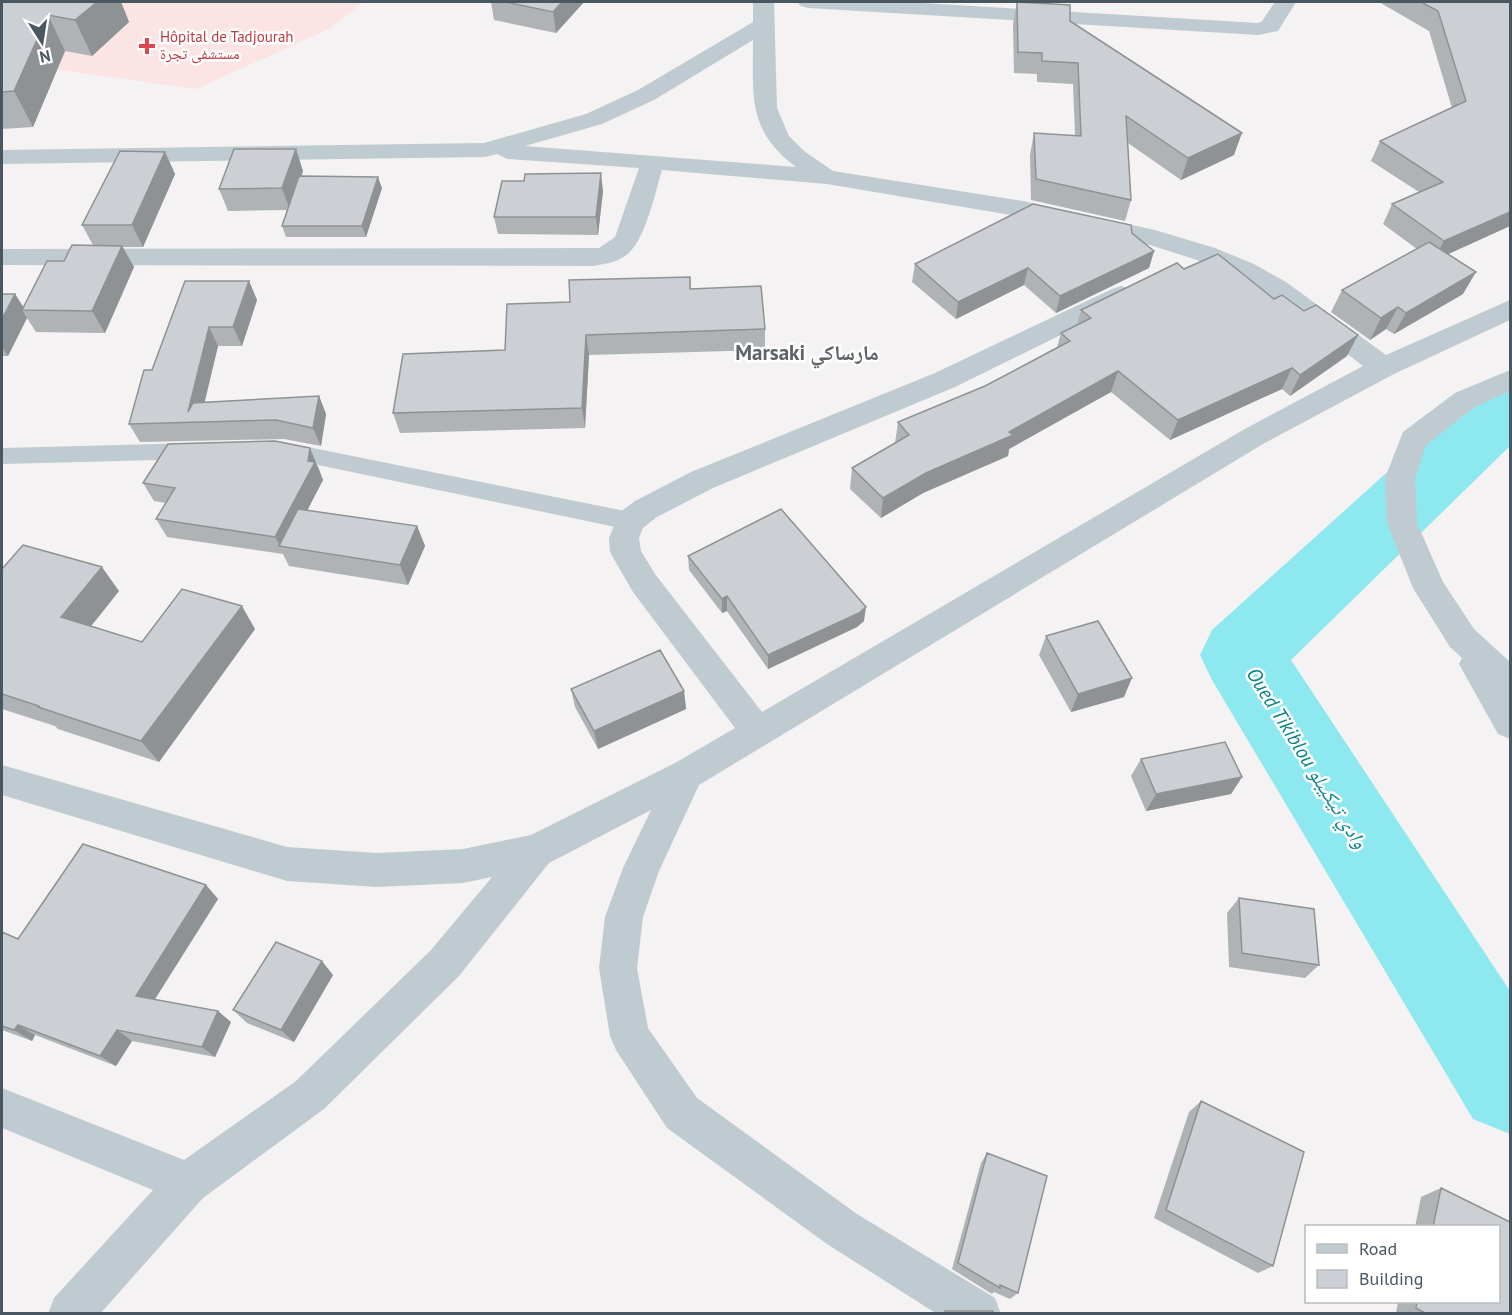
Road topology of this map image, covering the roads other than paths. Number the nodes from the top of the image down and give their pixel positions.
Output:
1 (763, 2) edge
2 (808, 2) edge
3 (1285, 2) edge
4 (763, 25) junction
5 (485, 150) junction
6 (2, 158) edge
7 (653, 162) junction
8 (826, 177) junction
9 (1206, 254) junction
10 (2, 257) edge
11 (1175, 269) edge
12 (1143, 284) edge
13 (1510, 309) edge
14 (1384, 367) junction
15 (1510, 380) edge
16 (261, 449) edge
17 (214, 451) edge
18 (2, 456) edge
19 (630, 521) junction
20 (1462, 639) junction
21 (1510, 682) edge
22 (1510, 724) edge
23 (759, 732) junction
24 (687, 774) junction
25 (2, 780) edge
26 (536, 851) junction
27 (2, 1108) edge
28 (189, 1183) junction
29 (70, 1314) edge
30 (979, 1314) edge

1 - 4 street
2 - 3 street
4 - 5 street
4 - 8 street
5 - 6 street
5 - 7 street
7 - 8 street
7 - 10 street
8 - 9 street
9 - 11 street
9 - 14 street
12 - 19 street
13 - 14 street
14 - 23 street
15 - 20 street
16 - 19 lane
17 - 18 lane
19 - 23 street
20 - 21 street
20 - 22 street
23 - 24 street
24 - 26 street
24 - 30 street
25 - 26 street
26 - 28 street
27 - 28 street
28 - 29 street

